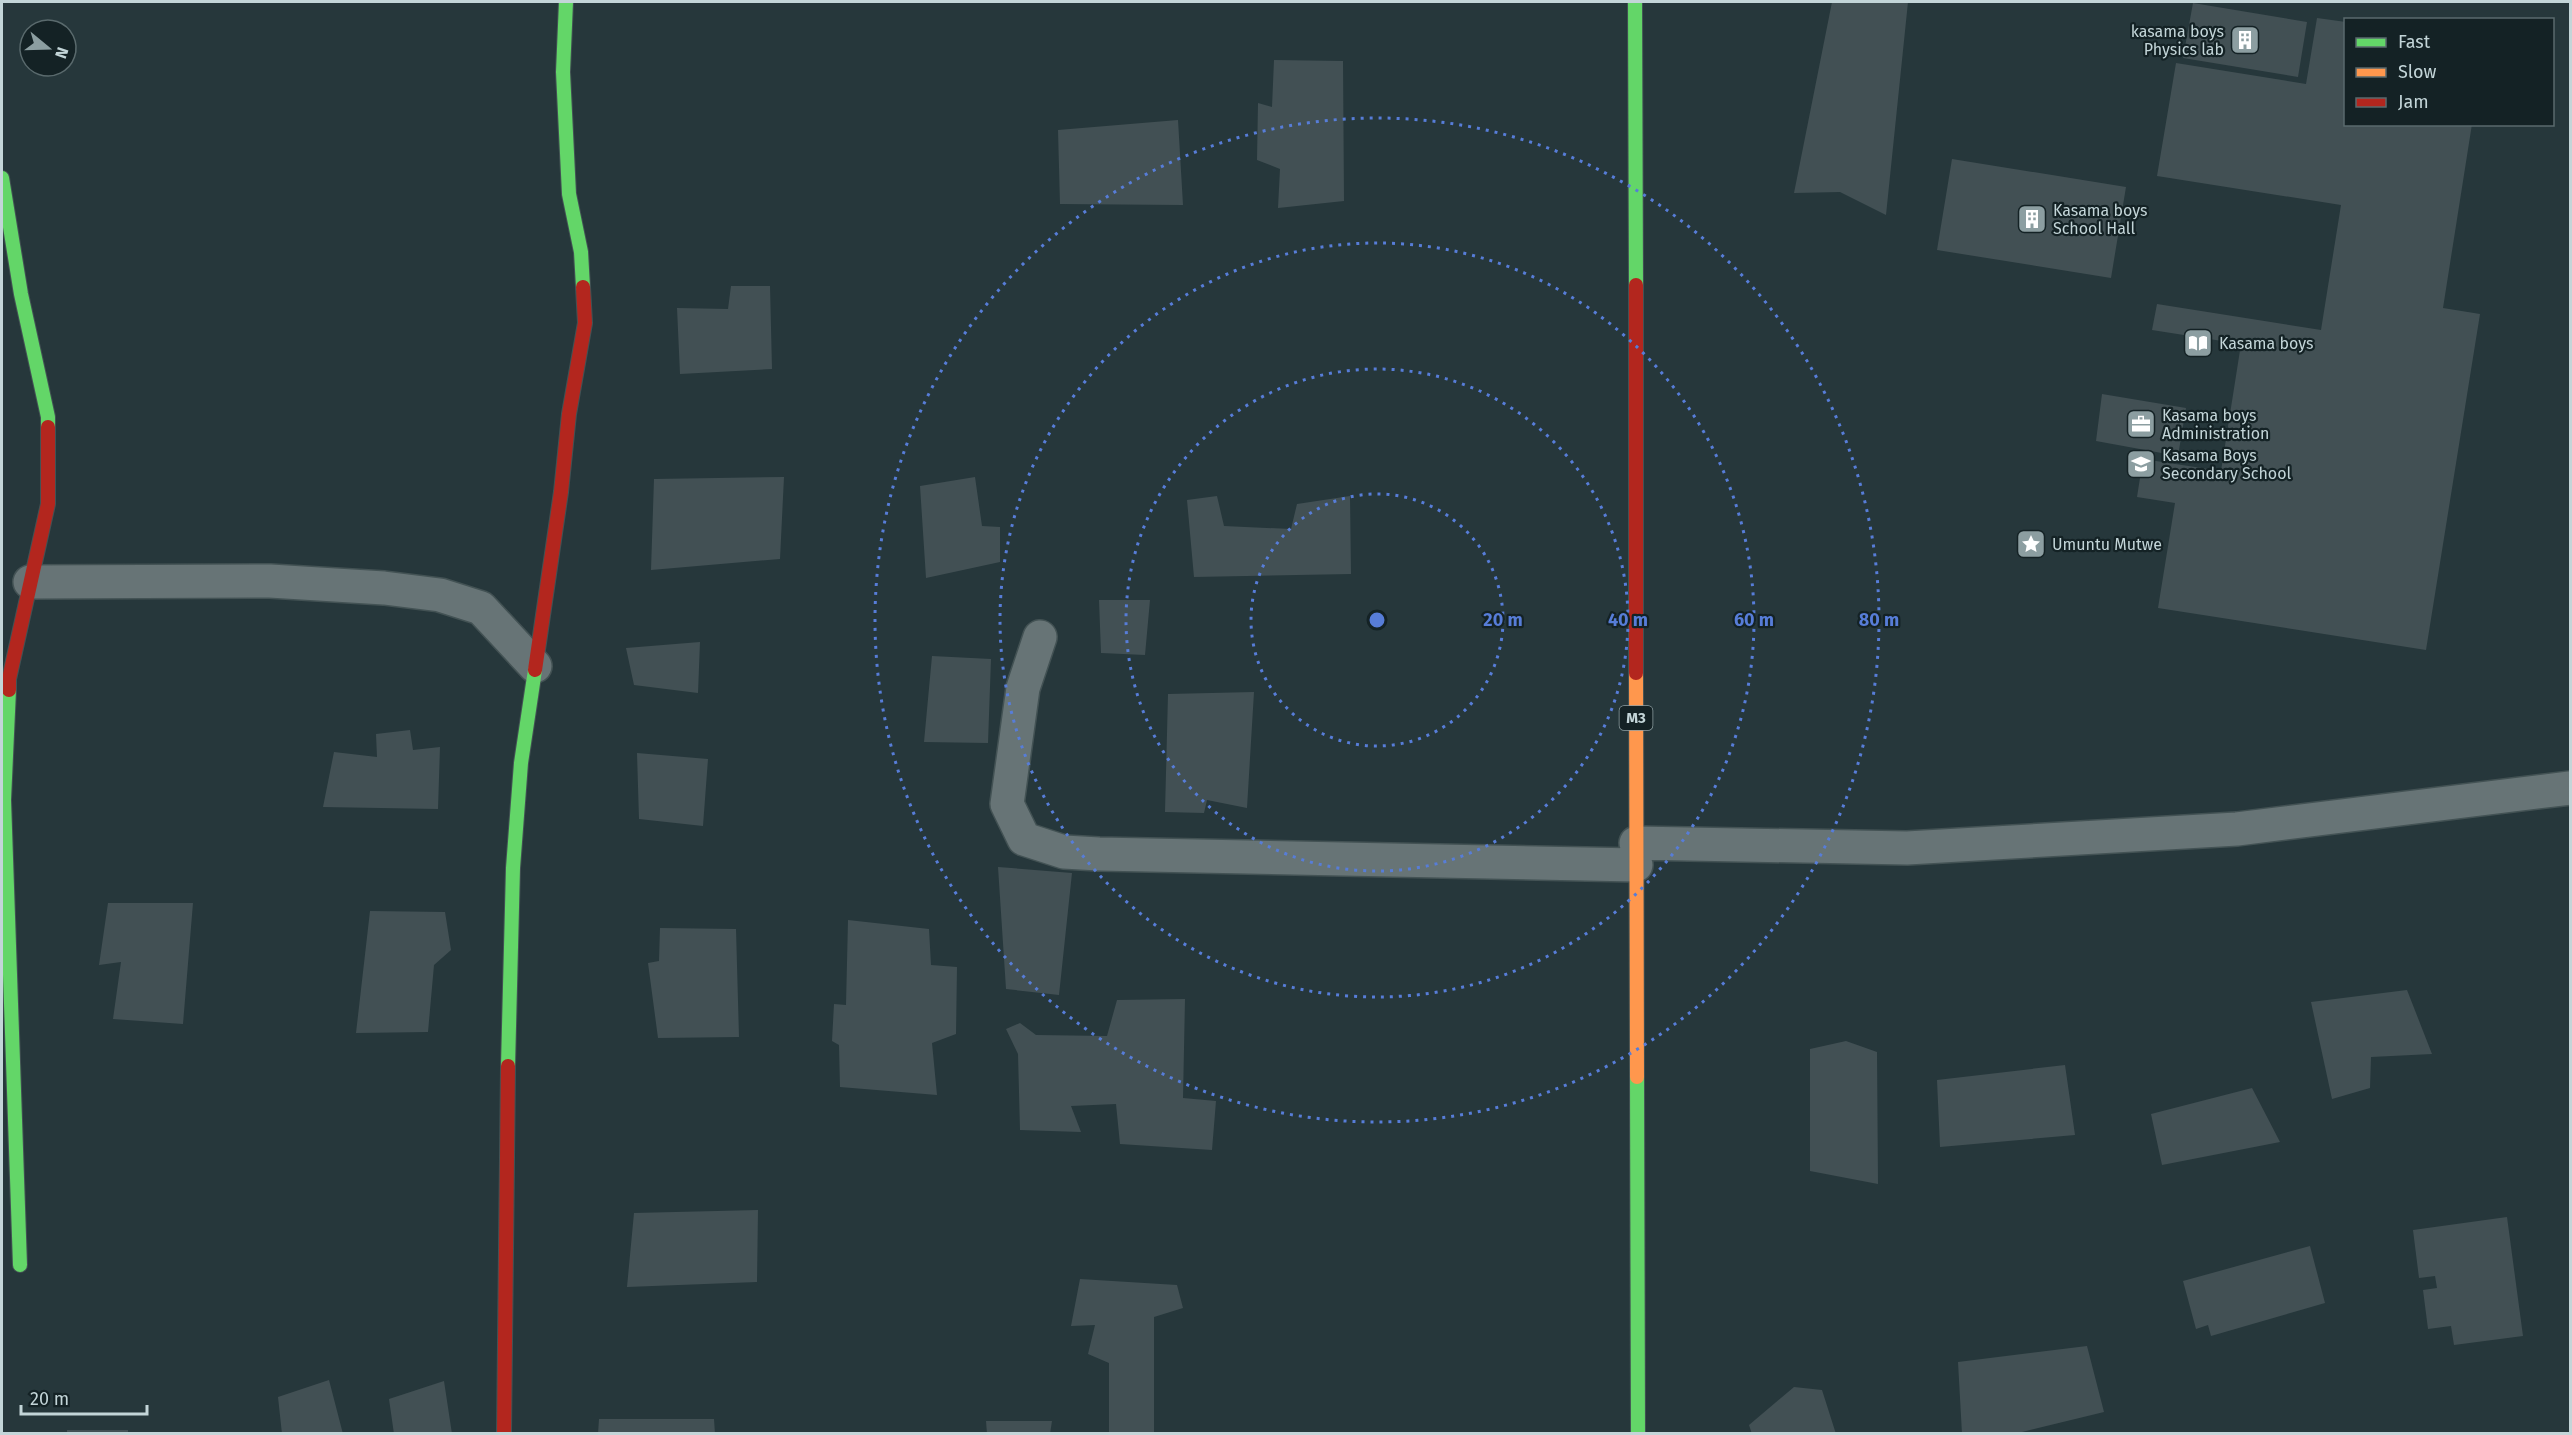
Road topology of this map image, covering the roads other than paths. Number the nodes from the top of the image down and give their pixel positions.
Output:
1 (566, 2) edge
2 (1635, 2) edge
3 (2, 178) edge
4 (30, 582) junction
5 (1040, 637) dead end
6 (535, 666) junction
7 (2571, 788) edge
8 (1636, 854) junction
9 (20, 1265) dead end
10 (504, 1434) edge
11 (1638, 1434) edge

1 - 6 street
2 - 8 street, M3
3 - 4 street
4 - 6 street
4 - 9 street
5 - 8 street
6 - 10 street
7 - 8 street
8 - 11 street, M3

